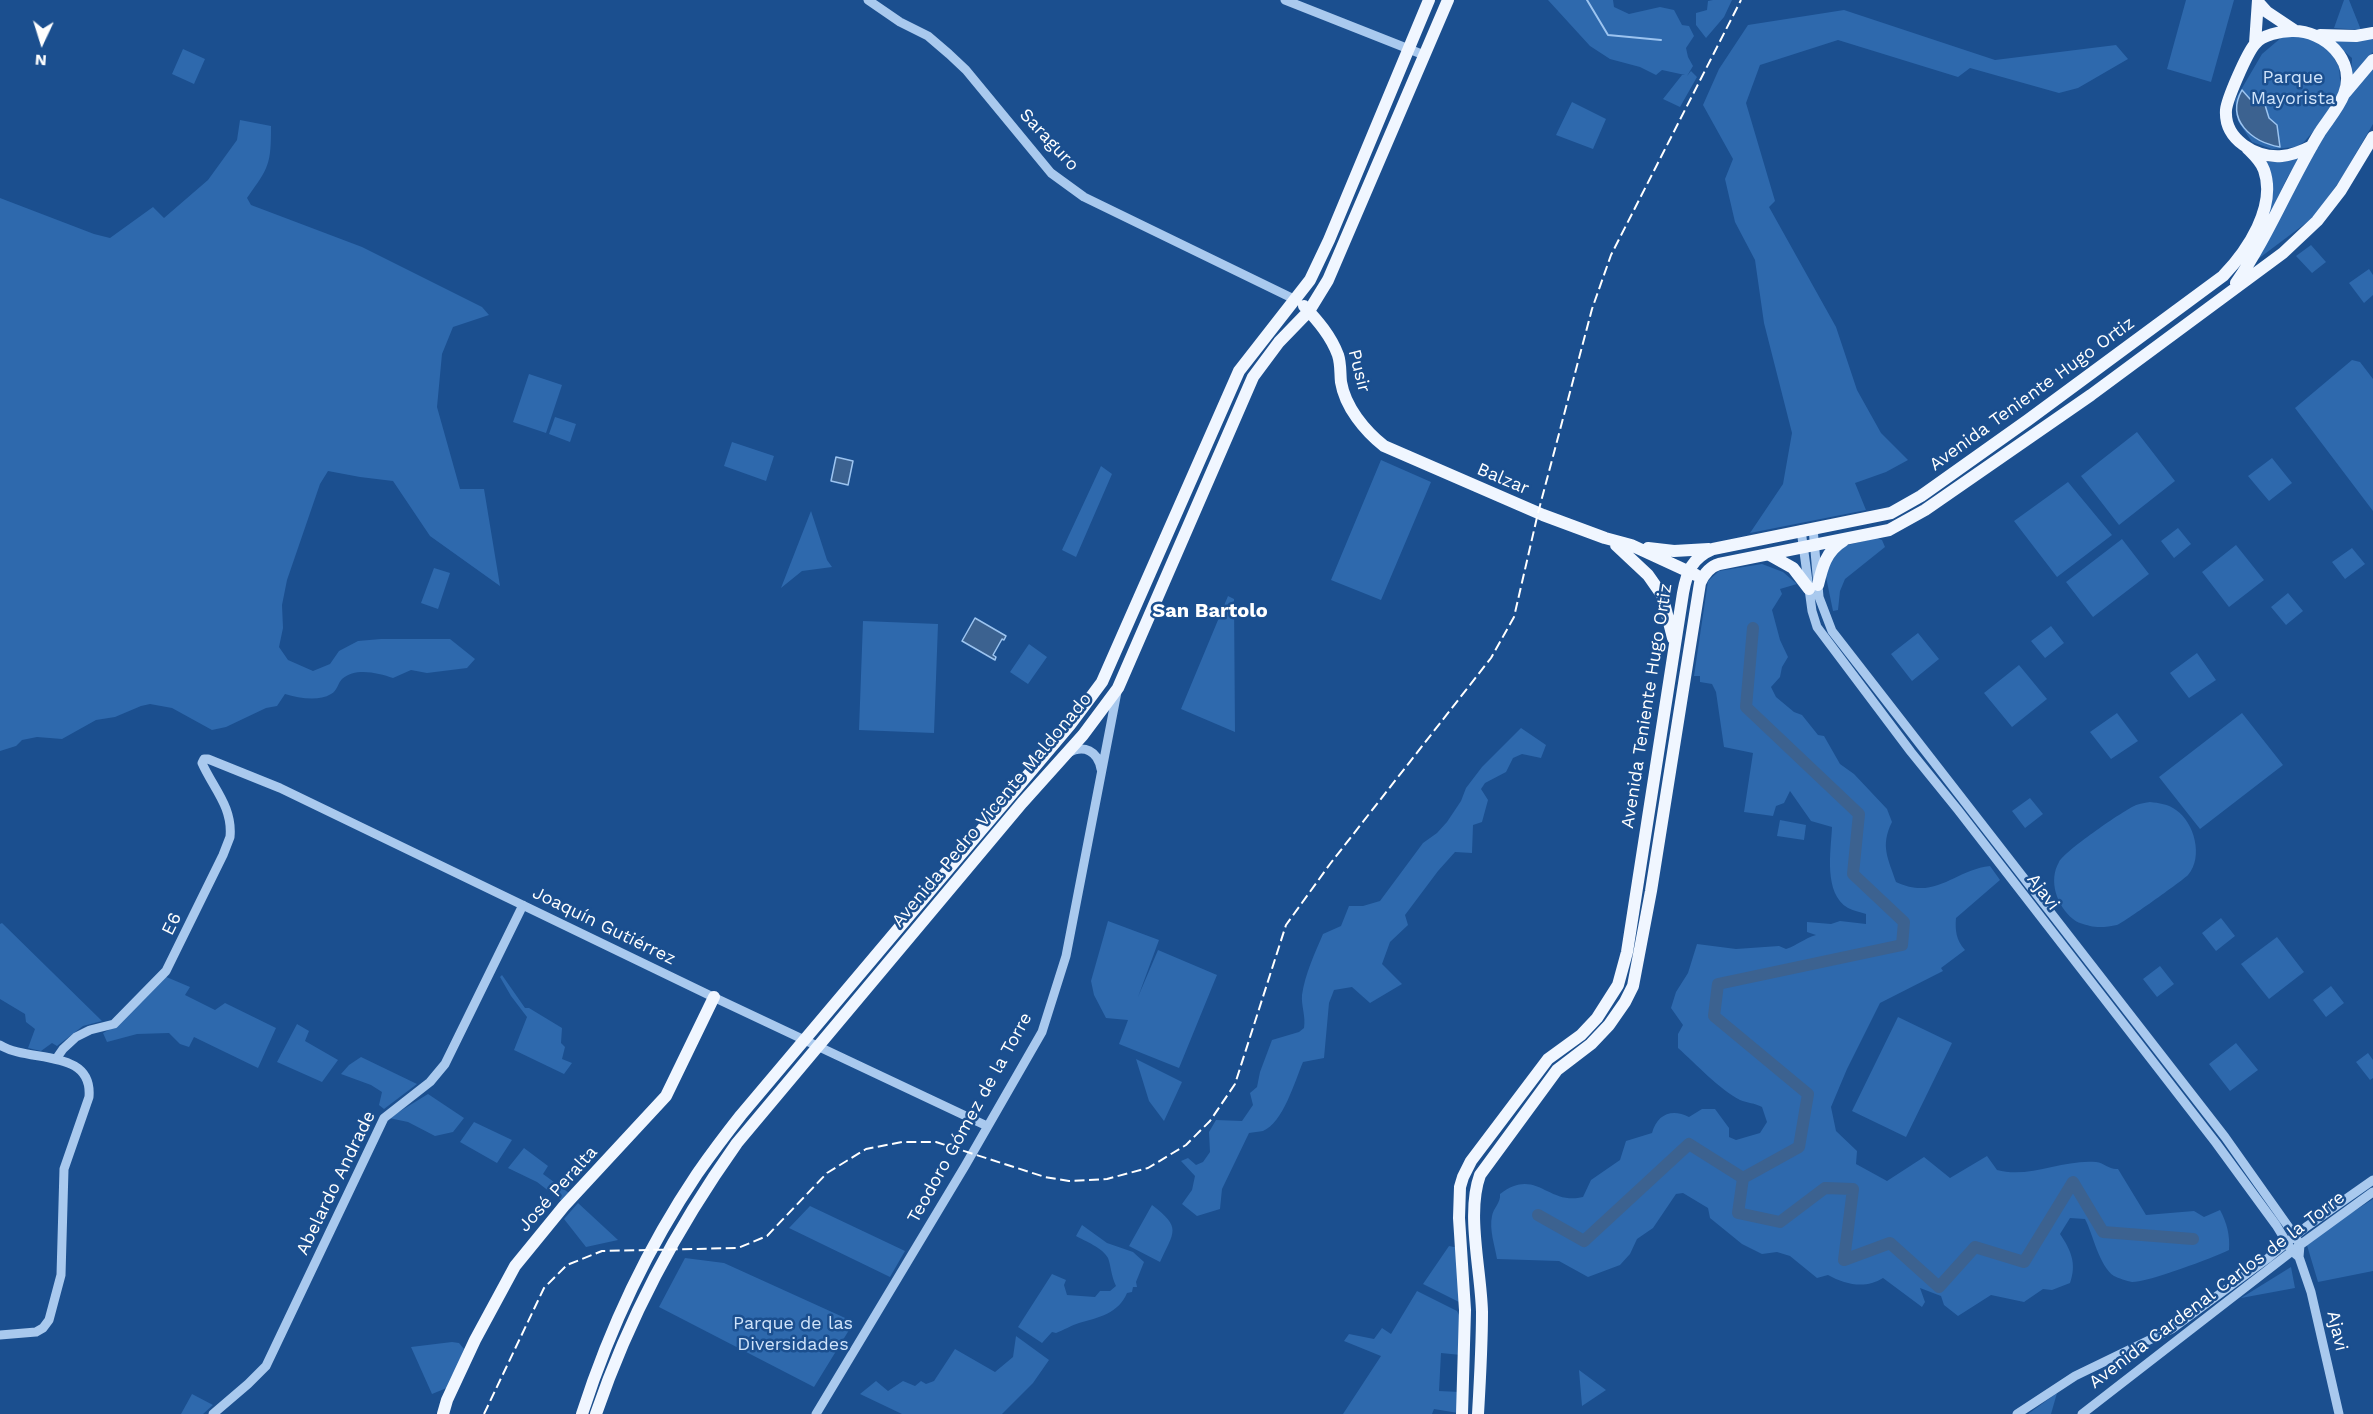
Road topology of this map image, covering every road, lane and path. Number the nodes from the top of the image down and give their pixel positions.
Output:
1 (868, 0) edge
2 (1285, 0) edge
3 (1429, 0) edge
4 (1448, 0) edge
5 (2258, 1) edge
6 (2295, 30) junction
7 (2373, 33) edge
8 (2313, 34) junction
9 (2255, 44) junction
10 (1407, 49) junction
11 (1424, 55) junction
12 (2373, 60) edge
13 (2344, 93) junction
14 (2373, 137) edge
15 (2312, 146) junction
16 (2247, 148) junction
17 (2230, 291) junction
18 (1296, 300) junction
19 (1308, 311) junction
20 (1389, 449) joint
21 (1807, 529) junction
22 (1846, 540) junction
23 (1611, 541) junction
24 (1631, 545) junction
25 (1809, 547) junction
26 (1713, 549) junction
27 (1768, 554) junction
28 (1687, 574) junction
29 (1701, 580) junction
30 (1814, 587) junction
31 (1675, 644) junction
32 (1118, 688) junction
33 (1068, 753) junction
34 (204, 759) joint
35 (1101, 780) junction
36 (523, 905) junction
37 (714, 997) junction
38 (804, 1038) junction
39 (0, 1045) edge
40 (818, 1045) junction
41 (56, 1059) junction
42 (987, 1126) junction
43 (2373, 1180) edge
44 (2373, 1192) edge
45 (2294, 1241) junction
46 (2295, 1254) junction
47 (0, 1335) edge
48 (213, 1414) edge
49 (443, 1414) edge
50 (582, 1414) edge
51 (596, 1414) edge
52 (816, 1414) edge
53 (1462, 1414) edge
54 (1478, 1414) edge
55 (2017, 1414) edge
56 (2082, 1414) edge
57 (2339, 1414) edge

1 - 18 street, Saraguro
2 - 10 street
3 - 10 main road, Avenida Pedro Vicente Maldonado
4 - 11 main road, Avenida Pedro Vicente Maldonado
5 - 6 main road
5 - 9 main road
6 - 8 main road
6 - 9 main road
7 - 8 main road
8 - 13 main road
9 - 16 main road
10 - 11 street
10 - 18 main road, Avenida Pedro Vicente Maldonado
11 - 19 main road, Avenida Pedro Vicente Maldonado
12 - 13 main road
13 - 15 main road
14 - 17 main road, Avenida Teniente Hugo Ortiz
15 - 16 main road
15 - 17 main road, Avenida Teniente Hugo Ortiz
16 - 21 main road, Avenida Teniente Hugo Ortiz
17 - 22 main road, Avenida Teniente Hugo Ortiz
18 - 19 main road, Pusir
18 - 38 main road, Avenida Pedro Vicente Maldonado
19 - 20 main road, Pusir
19 - 32 main road, Avenida Pedro Vicente Maldonado
20 - 23 main road, Balzar
21 - 25 street, Ajavi
21 - 26 main road, Avenida Teniente Hugo Ortiz
22 - 25 main road, Avenida Teniente Hugo Ortiz
22 - 30 main road
23 - 24 main road, Balzar
23 - 28 main road, Balzar
23 - 31 main road
24 - 26 main road
24 - 28 main road, Balzar
25 - 27 main road, Avenida Teniente Hugo Ortiz
25 - 30 street, Ajavi
26 - 28 main road, Avenida Teniente Hugo Ortiz
27 - 29 main road, Avenida Teniente Hugo Ortiz
27 - 30 main road
28 - 29 main road, Balzar
28 - 31 main road, Avenida Teniente Hugo Ortiz
29 - 54 main road, Avenida Teniente Hugo Ortiz
30 - 45 street, Ajavi
31 - 53 main road, Avenida Teniente Hugo Ortiz
32 - 33 main road, Avenida Pedro Vicente Maldonado
32 - 35 street, Teodoro Gómez de la Torre
33 - 35 street, Teodoro Gómez de la Torre
33 - 40 main road, Avenida Pedro Vicente Maldonado
34 - 36 street, Joaquín Gutiérrez
34 - 41 street, E6
35 - 42 street, Teodoro Gómez de la Torre
36 - 37 street, Joaquín Gutiérrez
36 - 48 street, Abelardo Andrade
37 - 38 street, Joaquín Gutiérrez
37 - 49 main road, José Peralta
38 - 40 street, Joaquín Gutiérrez
38 - 50 main road, Avenida Pedro Vicente Maldonado
39 - 41 street
40 - 42 street, Joaquín Gutiérrez
40 - 51 main road, Avenida Pedro Vicente Maldonado
41 - 47 street
42 - 52 street, Teodoro Gómez de la Torre
43 - 45 street, Avenida Cardenal Carlos de la Torre
44 - 45 street, Avenida Cardenal Carlos de la Torre
45 - 46 street, Avenida Cardenal Carlos de la Torre
45 - 55 street, Avenida Cardenal Carlos de la Torre
46 - 56 street, Avenida Cardenal Carlos de la Torre
46 - 57 street, Ajavi

